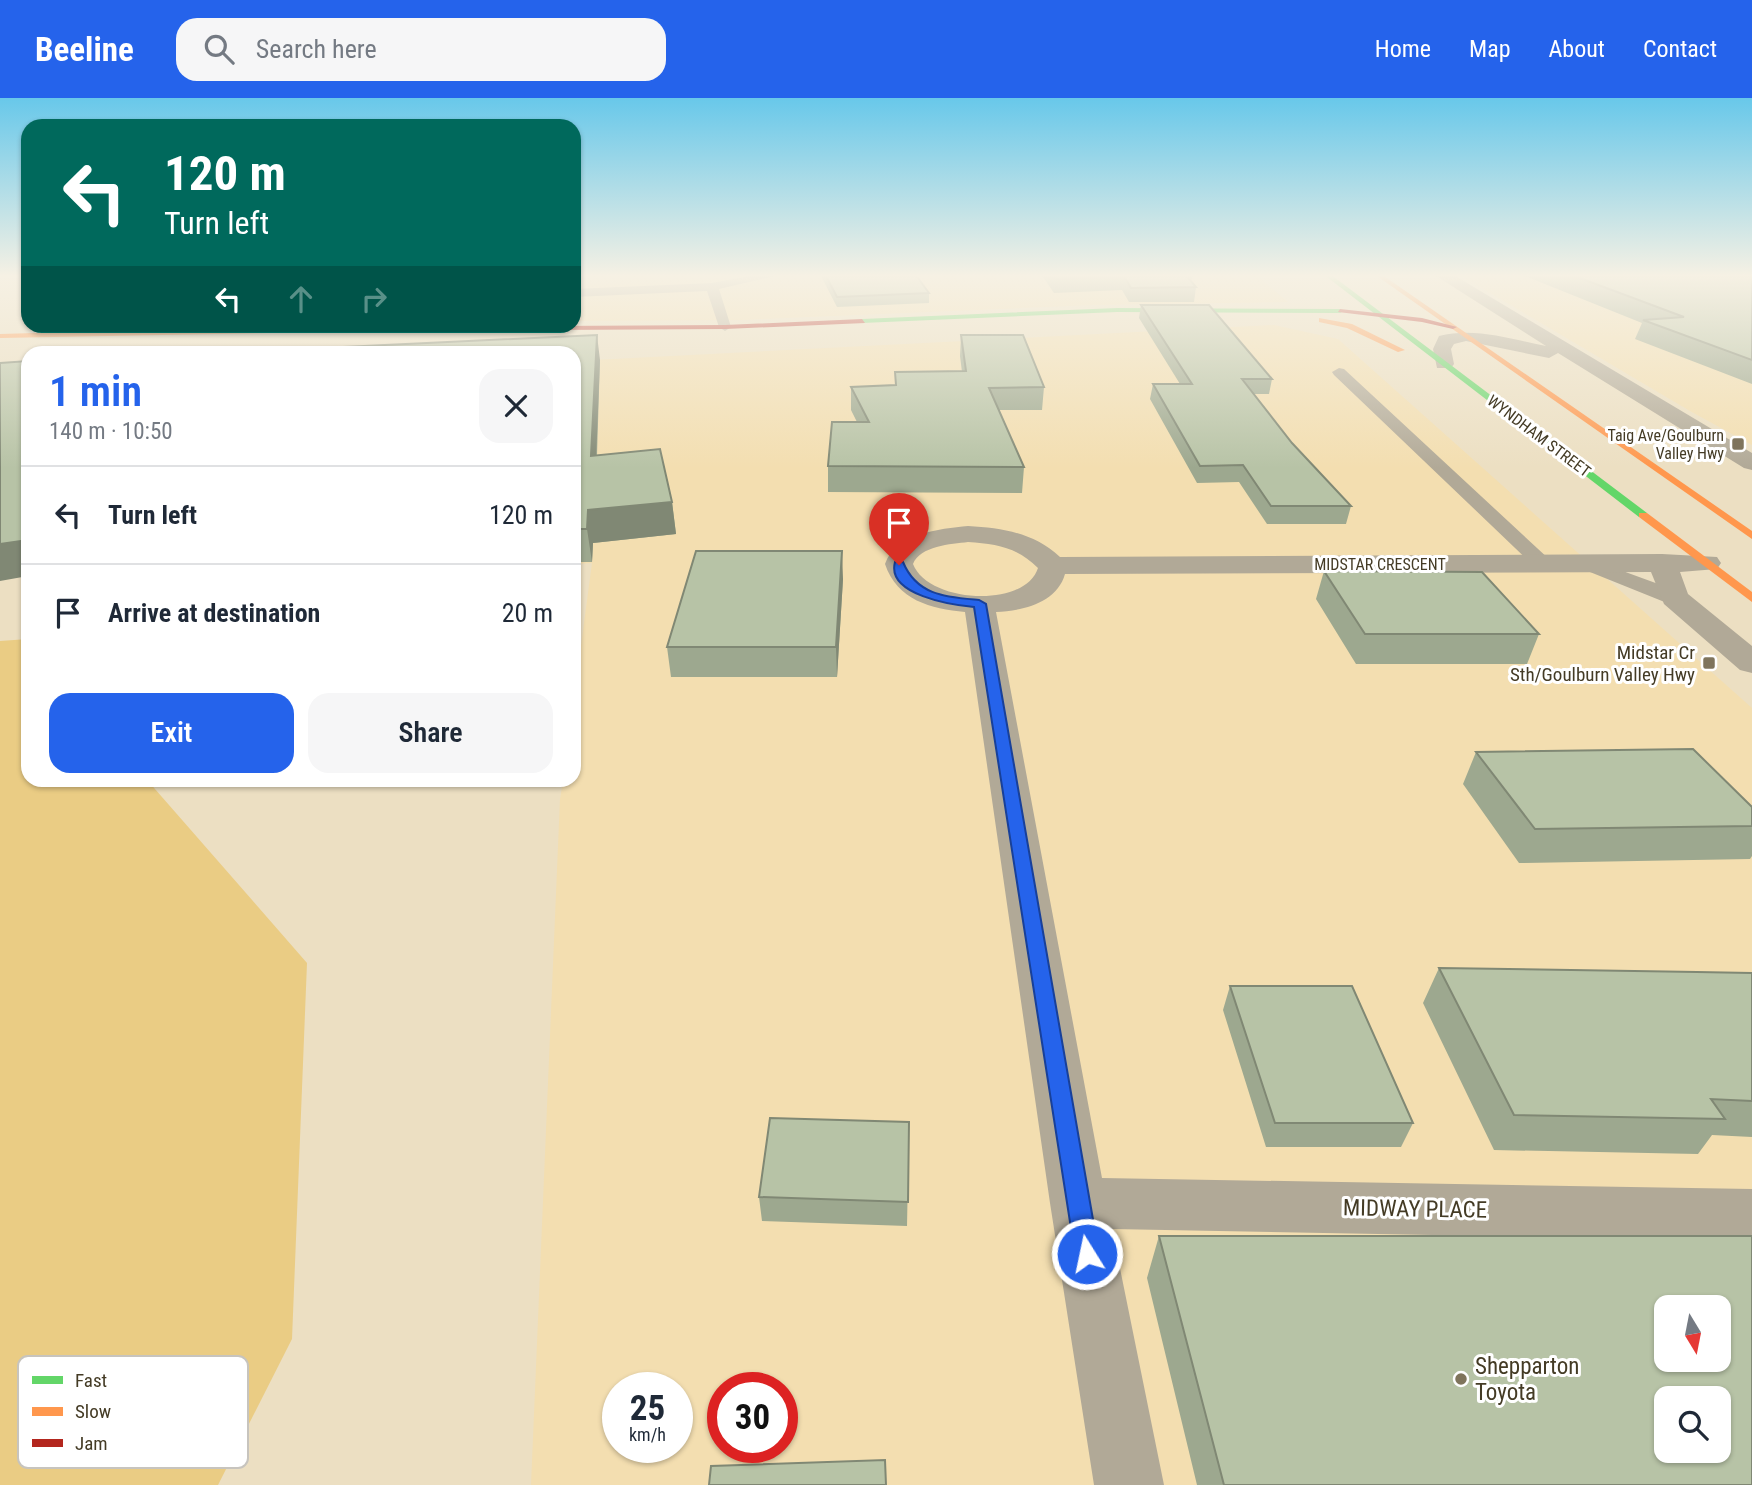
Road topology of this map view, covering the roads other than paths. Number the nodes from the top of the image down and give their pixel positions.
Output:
1 (733, 339) edge
2 (765, 339) edge
3 (827, 339) edge
4 (1376, 339) edge
5 (1412, 339) edge
6 (1448, 339) edge
7 (1469, 339) edge
8 (1490, 339) edge
9 (1547, 339) edge
10 (681, 344) dead end
11 (365, 345) edge
12 (210, 346) edge
13 (21, 351) edge
14 (0, 352) edge
15 (1585, 362) junction
16 (1444, 364) junction
17 (1339, 372) dead end
18 (1466, 381) junction
19 (1752, 463) edge
20 (1752, 536) edge
21 (1707, 563) junction
22 (1543, 564) junction
23 (1587, 564) junction
24 (1662, 564) junction
25 (1052, 565) junction
26 (1675, 598) junction
27 (1752, 598) edge
28 (979, 604) junction
29 (1752, 663) edge
30 (1078, 1203) junction
31 (1752, 1215) edge
32 (1129, 1485) edge

1 - 2 main road
3 - 10 main road
4 - 18 main road
5 - 16 main road, WYNDHAM STREET
6 - 16 street
7 - 20 main road, WYNDHAM STREET
8 - 15 street
9 - 15 street
11 - 12 main road
13 - 14 main road
15 - 19 street
16 - 18 main road, WYNDHAM STREET
17 - 22 lane
18 - 21 main road, WYNDHAM STREET
21 - 24 street, MIDSTAR CRESCENT
21 - 27 main road, WYNDHAM STREET
22 - 23 street, MIDSTAR CRESCENT
22 - 25 street, MIDSTAR CRESCENT
23 - 24 street, MIDSTAR CRESCENT
23 - 26 lane
24 - 26 street
25 - 28 street
25 - 28 street
26 - 29 street
28 - 30 street
30 - 31 street, MIDWAY PLACE
30 - 32 street

